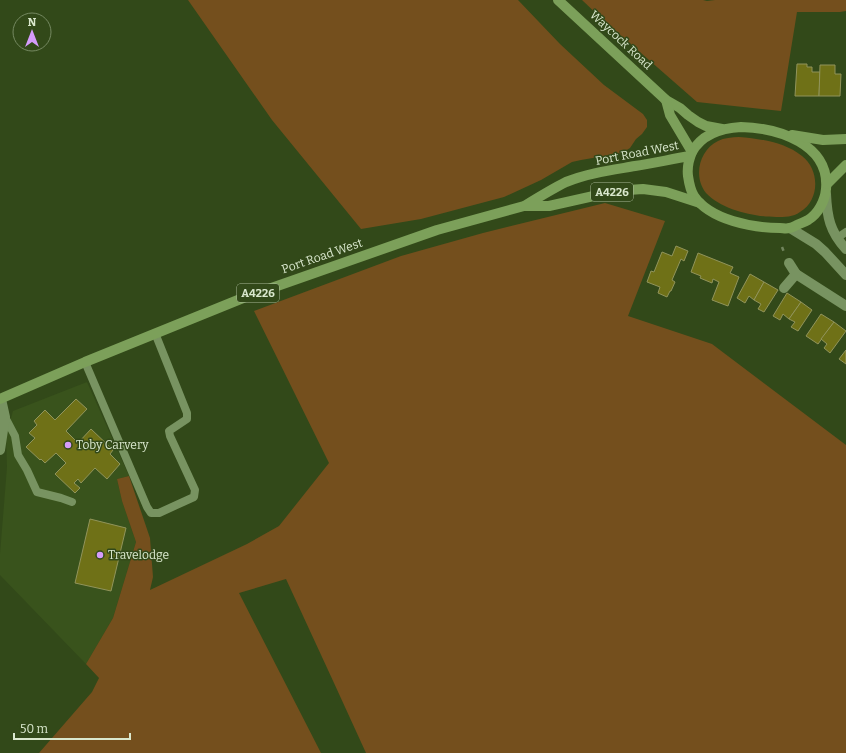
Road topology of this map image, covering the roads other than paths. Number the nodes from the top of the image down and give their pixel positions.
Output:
1 (558, 0) edge
2 (666, 100) junction
3 (723, 129) junction
4 (780, 133) junction
5 (846, 139) edge
6 (691, 154) junction
7 (846, 165) edge
8 (826, 189) junction
9 (700, 203) junction
10 (524, 206) junction
11 (790, 228) junction
12 (846, 232) edge
13 (837, 238) junction
14 (846, 249) edge
15 (789, 263) dead end
16 (796, 274) junction
17 (846, 275) edge
18 (784, 288) dead end
19 (846, 306) edge
20 (155, 334) junction
21 (85, 362) junction
22 (1, 399) edge
23 (5, 417) junction
24 (0, 450) edge
25 (72, 502) dead end

1 - 2 main road, Waycock Road
2 - 3 main road, Waycock Road
2 - 6 main road, Waycock Road
3 - 4 main road
3 - 6 main road
4 - 5 main road
4 - 8 main road
6 - 9 main road
6 - 10 main road, Port Road West / A4226
7 - 8 main road
8 - 11 main road
8 - 13 street
9 - 10 main road, Port Road West / A4226
9 - 11 main road
10 - 20 main road, Port Road West / A4226
11 - 17 street
12 - 13 lane
13 - 14 street
15 - 16 street
16 - 18 street
16 - 19 street
20 - 21 main road, Port Road West / A4226
20 - 21 lane
21 - 22 main road, Port Road West / A4226
22 - 23 street
23 - 24 street
23 - 25 lane

